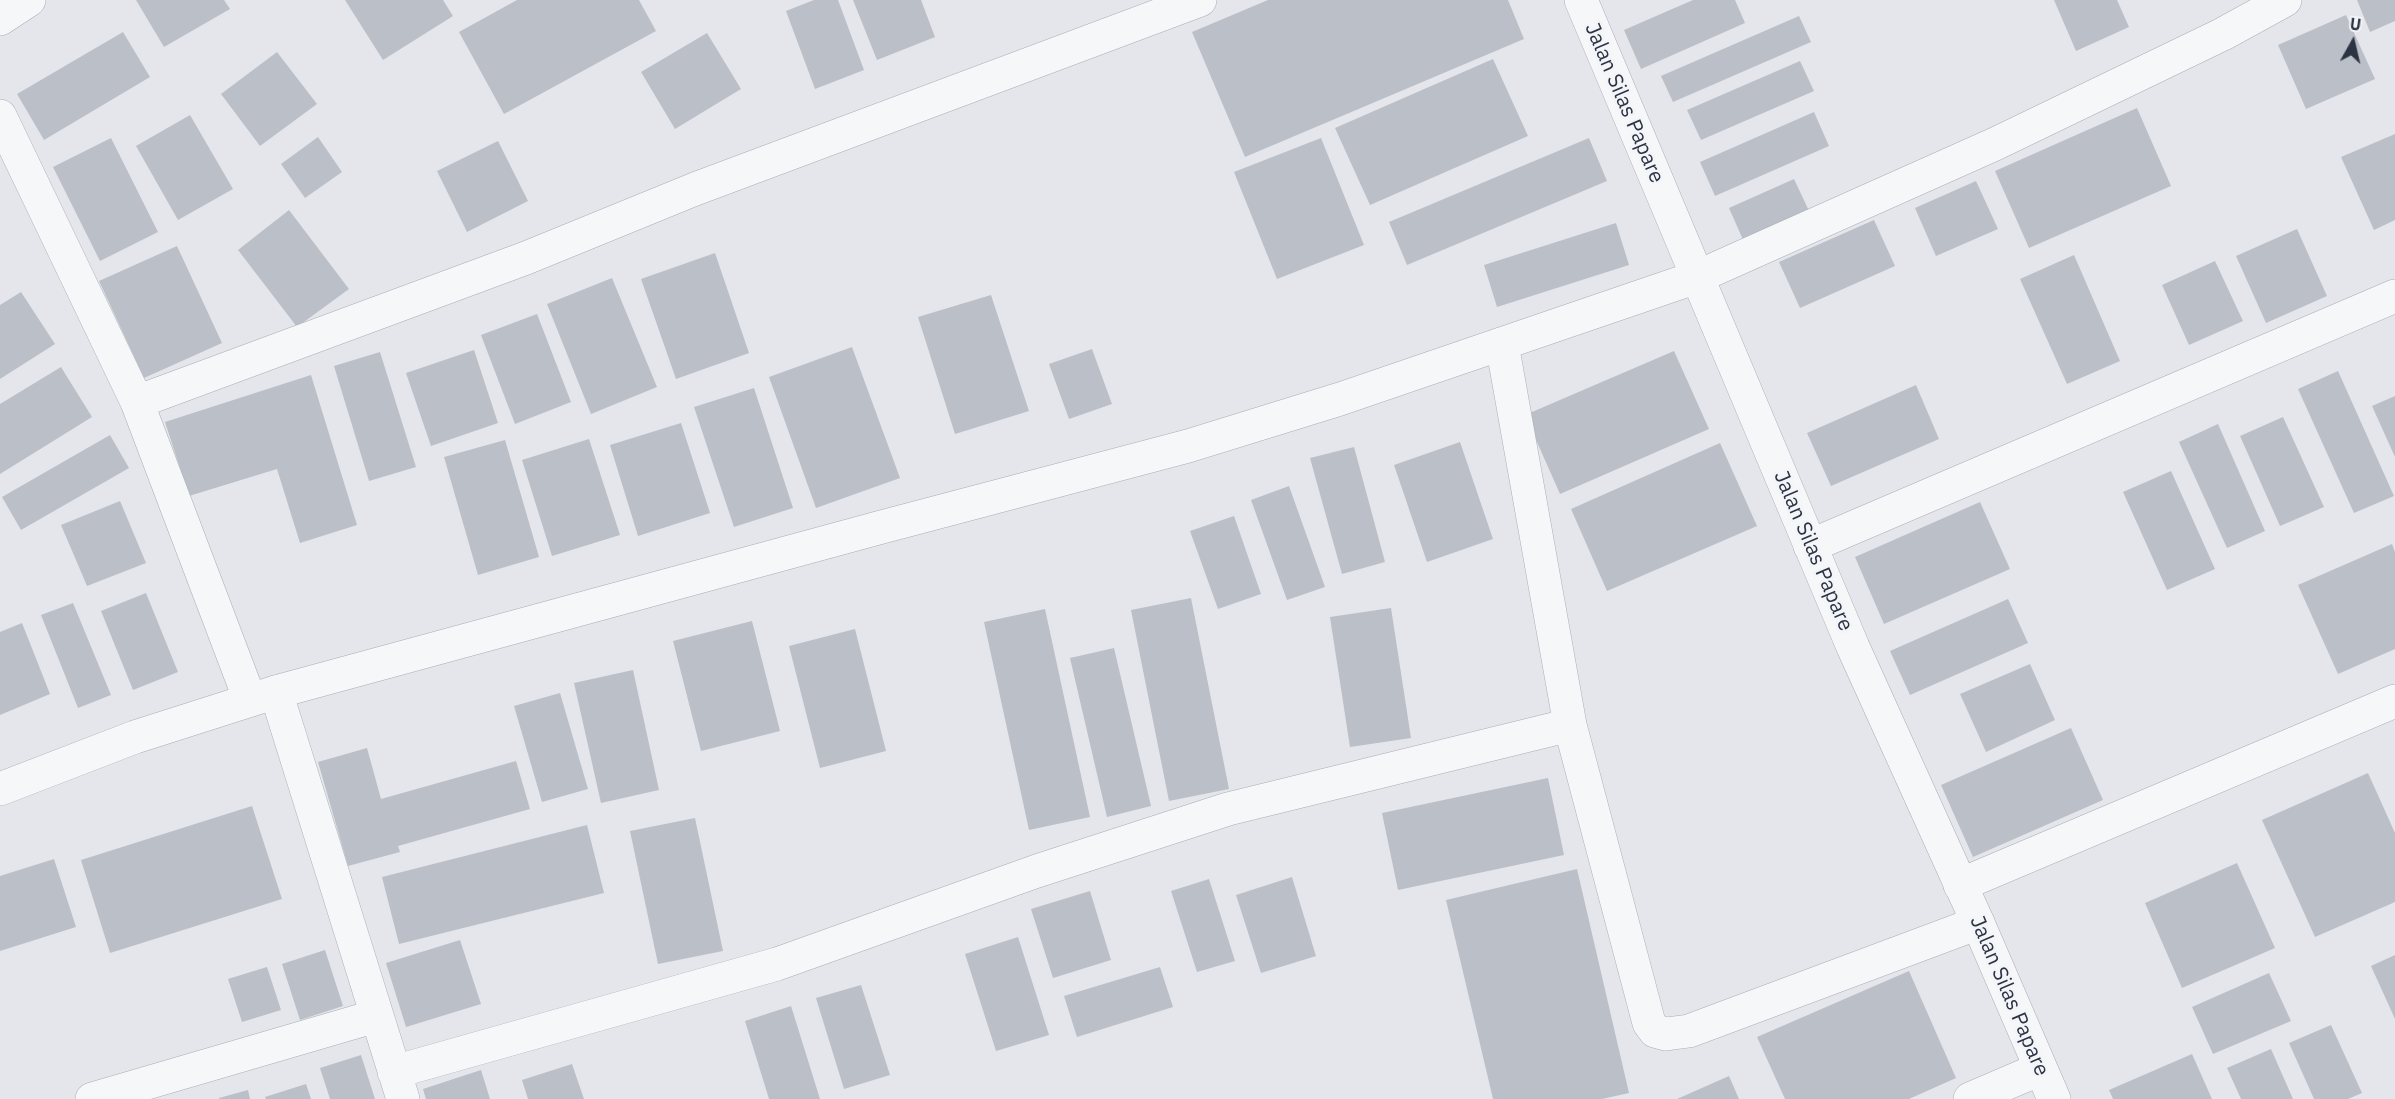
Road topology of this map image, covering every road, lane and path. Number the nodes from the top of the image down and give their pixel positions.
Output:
1 (29, 0) edge
2 (1200, 0) edge
3 (1581, 0) edge
4 (2285, 0) edge
5 (0, 19) edge
6 (0, 116) edge
7 (1697, 277) junction
8 (2395, 296) edge
9 (1502, 344) junction
10 (137, 402) junction
11 (1810, 546) junction
12 (263, 696) junction
13 (2395, 701) edge
14 (1570, 725) junction
15 (0, 789) edge
16 (1960, 885) junction
17 (1978, 923) junction
18 (376, 1016) junction
19 (2040, 1069) junction
20 (398, 1085) edge
21 (92, 1099) edge
22 (1970, 1099) edge
23 (2054, 1099) edge

1 - 5 street
2 - 10 street
3 - 7 street, Jalan Silas Papare
4 - 7 street
6 - 10 street
7 - 9 street
7 - 11 street, Jalan Silas Papare
8 - 11 street
9 - 12 street
9 - 14 street
10 - 12 street
11 - 16 street, Jalan Silas Papare
12 - 15 street
12 - 18 street
13 - 16 street
14 - 17 street
14 - 20 street
16 - 17 street, Jalan Silas Papare
17 - 19 street, Jalan Silas Papare
18 - 20 street
18 - 21 street
19 - 22 street
19 - 23 street, Jalan Silas Papare

